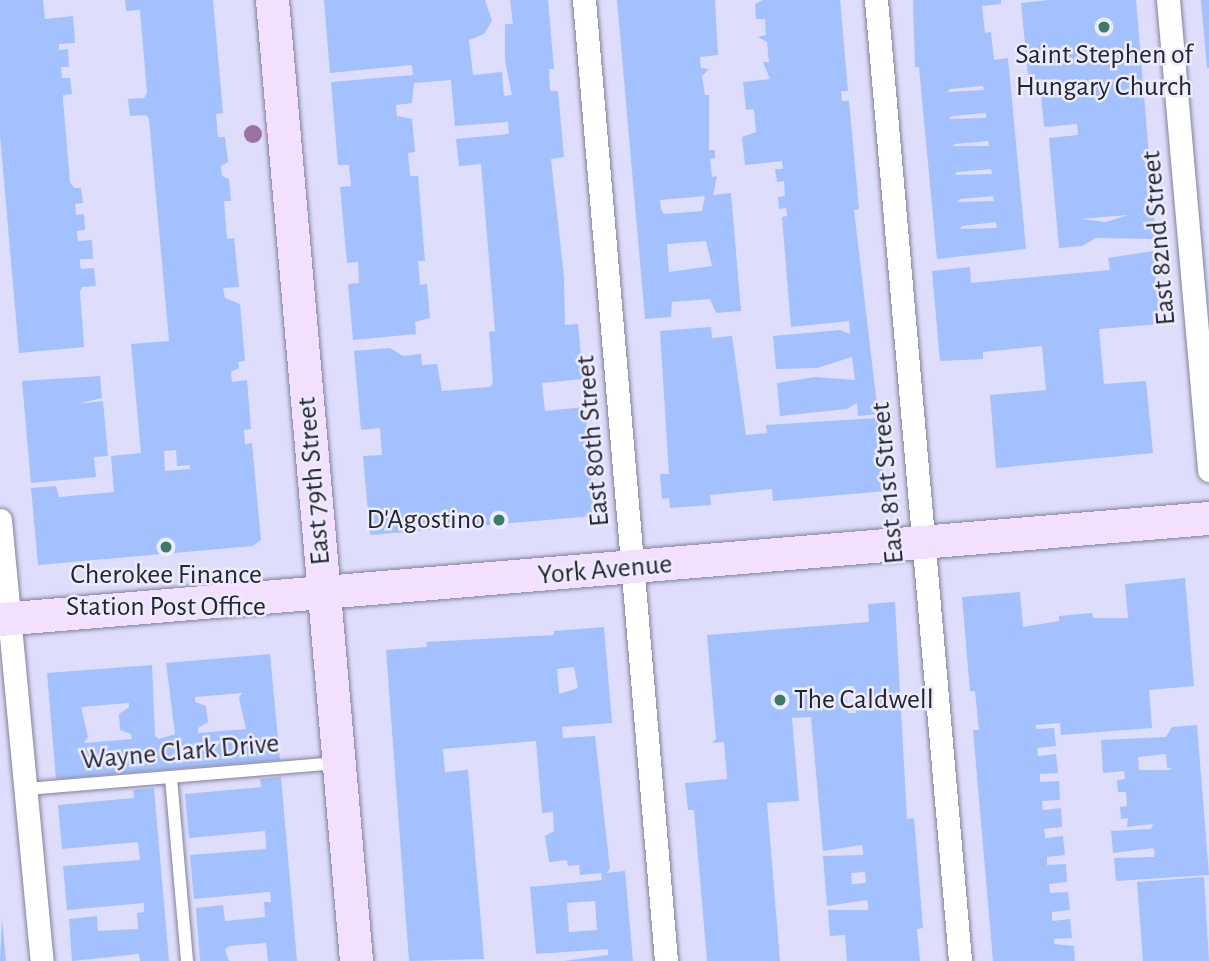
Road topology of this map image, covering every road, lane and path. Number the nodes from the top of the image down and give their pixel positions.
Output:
1 (272, 0) edge
2 (584, 0) edge
3 (876, 0) edge
4 (1168, 0) edge
5 (1209, 470) edge
6 (1209, 518) edge
7 (0, 520) edge
8 (923, 543) junction
9 (634, 568) junction
10 (323, 593) junction
11 (5, 619) edge
12 (339, 763) junction
13 (170, 778) junction
14 (27, 789) junction
15 (42, 961) edge
16 (187, 961) edge
17 (356, 961) edge
18 (666, 961) edge
19 (960, 961) edge

1 - 10 main road, East 79th Street
2 - 9 street, East 80th Street
3 - 8 street, East 81st Street
4 - 5 street, East 82nd Street
6 - 8 main road, York Avenue
7 - 11 street
8 - 9 main road, York Avenue
8 - 19 street, East 81st Street
9 - 10 main road, York Avenue
9 - 18 street, East 80th Street
10 - 11 main road, York Avenue
10 - 12 main road, East 79th Street
11 - 14 street
12 - 13 lane, Wayne Clark Drive
12 - 17 main road, East 79th Street
13 - 14 lane, Wayne Clark Drive
13 - 16 lane
14 - 15 street

